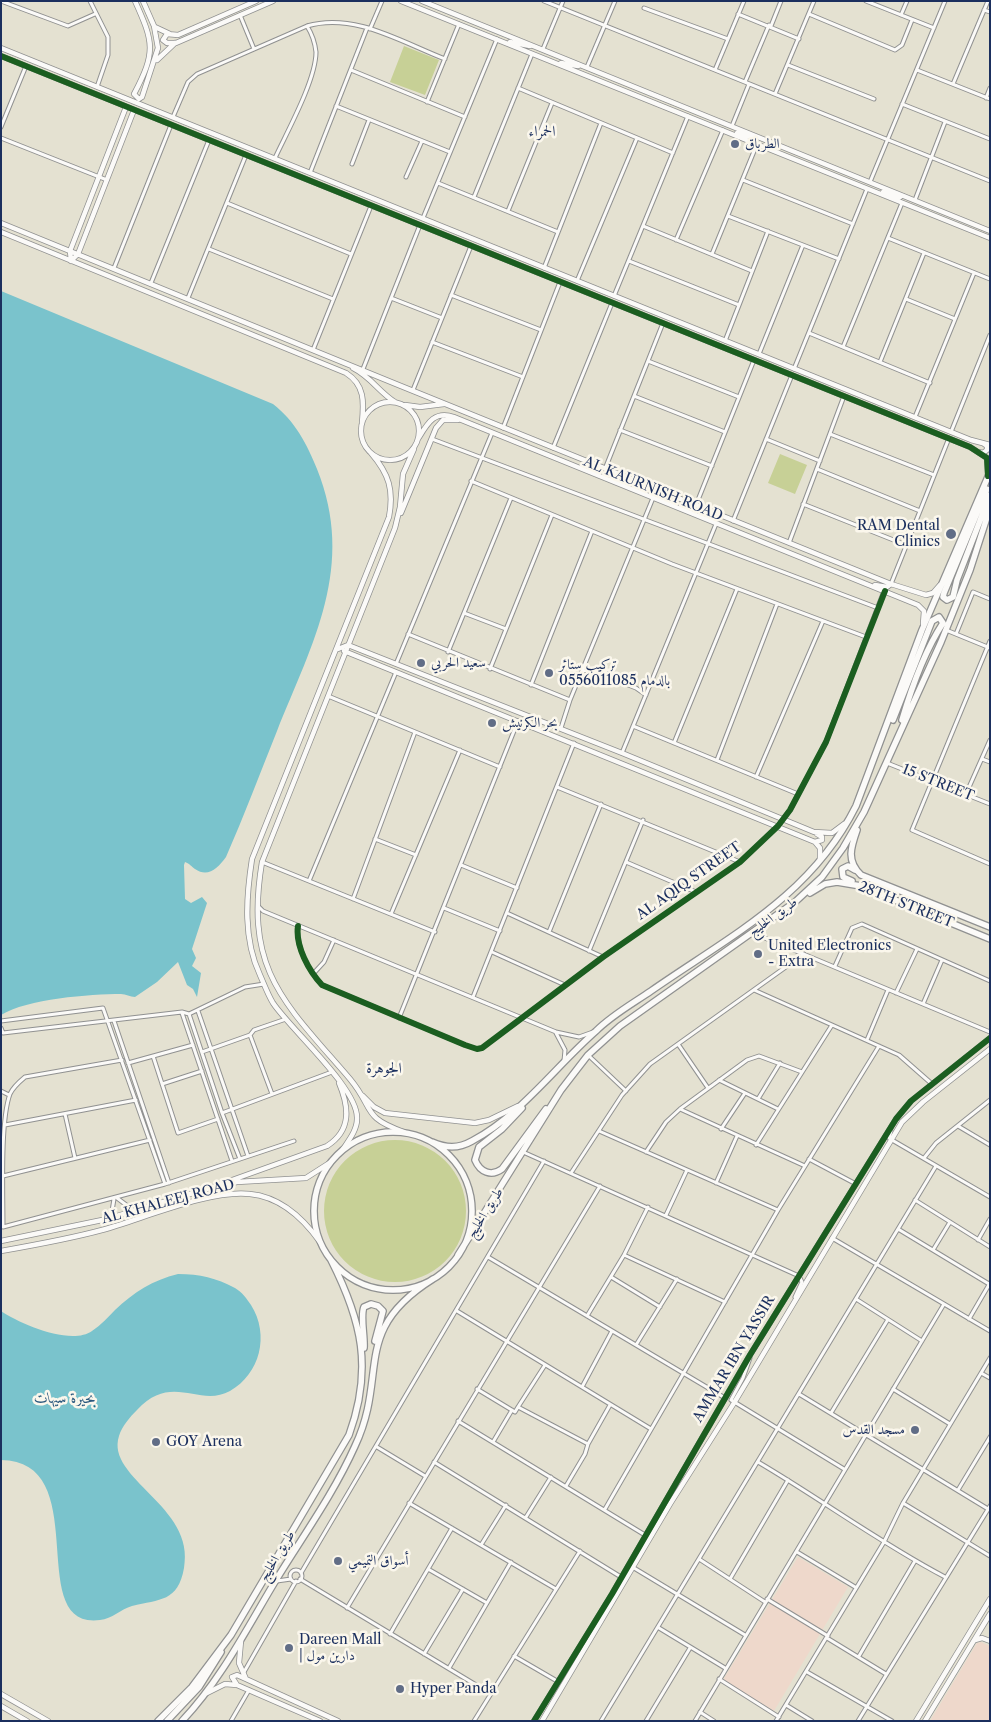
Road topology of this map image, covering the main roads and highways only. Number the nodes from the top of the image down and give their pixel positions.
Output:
1 (989, 476) edge
2 (990, 495) edge
3 (990, 508) edge
4 (898, 736) junction
5 (878, 751) junction
6 (864, 812) junction
7 (856, 871) junction
8 (861, 886) junction
9 (795, 902) junction
10 (990, 927) edge
11 (990, 939) edge
12 (542, 1083) junction
13 (560, 1090) junction
14 (432, 1142) junction
15 (458, 1255) junction
16 (330, 1260) junction
17 (433, 1280) junction
18 (375, 1353) junction
19 (364, 1361) junction
20 (230, 1635) junction
21 (158, 1721) edge
22 (167, 1721) edge
23 (182, 1721) edge

1 - 2 main road
1 - 5 main road, طريق الخليج
3 - 4 main road, طريق الخليج
4 - 5 main road
4 - 6 main road, طريق الخليج
5 - 12 main road, طريق الخليج
6 - 7 main road, 28TH STREET
6 - 9 main road, طريق الخليج
7 - 8 main road
7 - 10 main road, 28TH STREET
8 - 9 main road, 28TH STREET
8 - 11 main road, 28TH STREET
9 - 13 main road, طريق الخليج
12 - 13 main road
12 - 14 main road, طريق الخليج
13 - 15 main road, طريق الخليج
14 - 15 main road
14 - 16 main road
15 - 17 main road
16 - 17 main road
16 - 19 main road, طريق الخليج
17 - 18 main road, طريق الخليج
18 - 19 main road
18 - 23 main road, طريق الخليج
19 - 20 main road, طريق الخليج
20 - 21 main road, طريق الخليج
20 - 22 main road

